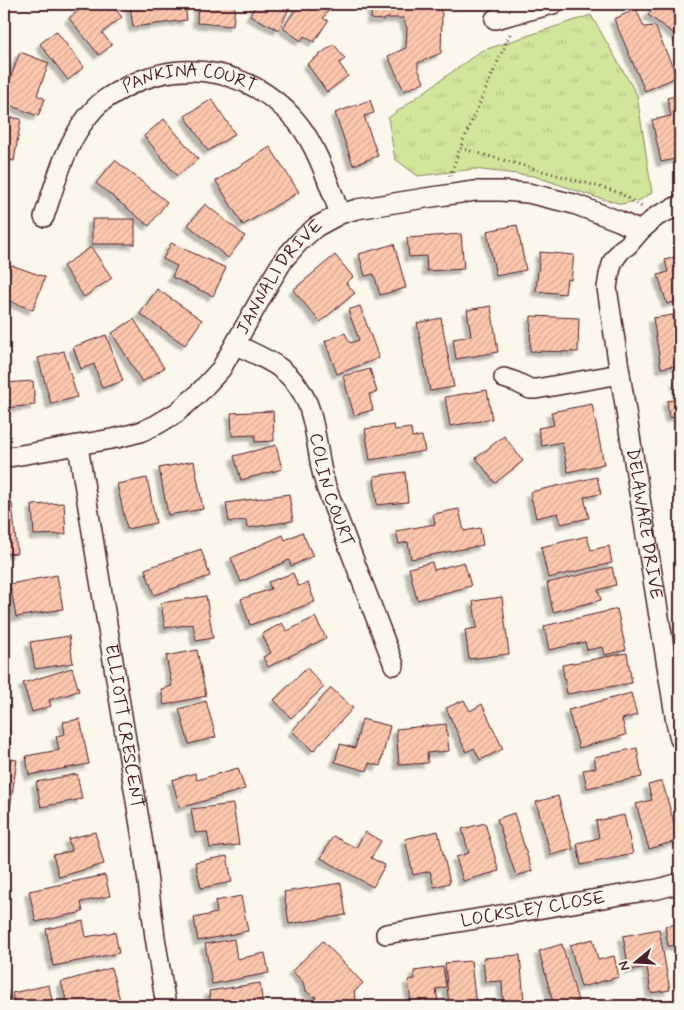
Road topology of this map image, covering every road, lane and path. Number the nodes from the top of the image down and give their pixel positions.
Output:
1 (553, 4) edge
2 (521, 13) junction
3 (495, 19) dead end
4 (460, 148) junction
5 (443, 196) junction
6 (680, 205) edge
7 (340, 214) junction
8 (657, 216) junction
9 (44, 217) dead end
10 (634, 238) junction
11 (236, 344) junction
12 (620, 374) junction
13 (504, 378) dead end
14 (78, 446) junction
15 (4, 458) edge
16 (394, 665) dead end
17 (680, 739) edge
18 (680, 883) edge
19 (386, 934) dead end
20 (166, 1006) edge

1 - 2 street
2 - 3 street
2 - 4 path
4 - 5 path
4 - 8 path
5 - 7 street, JANNALI DRIVE
5 - 10 street, JANNALI DRIVE
6 - 8 street
7 - 9 street, PANKINA COURT
7 - 11 street, JANNALI DRIVE
8 - 10 street
10 - 12 street, DELAWARE DRIVE
11 - 14 street, JANNALI DRIVE
11 - 16 street, COLIN COURT
12 - 13 street
12 - 17 street, DELAWARE DRIVE
14 - 15 street, JANNALI DRIVE
14 - 20 street, ELLIOTT CRESCENT
18 - 19 street, LOCKSLEY CLOSE

